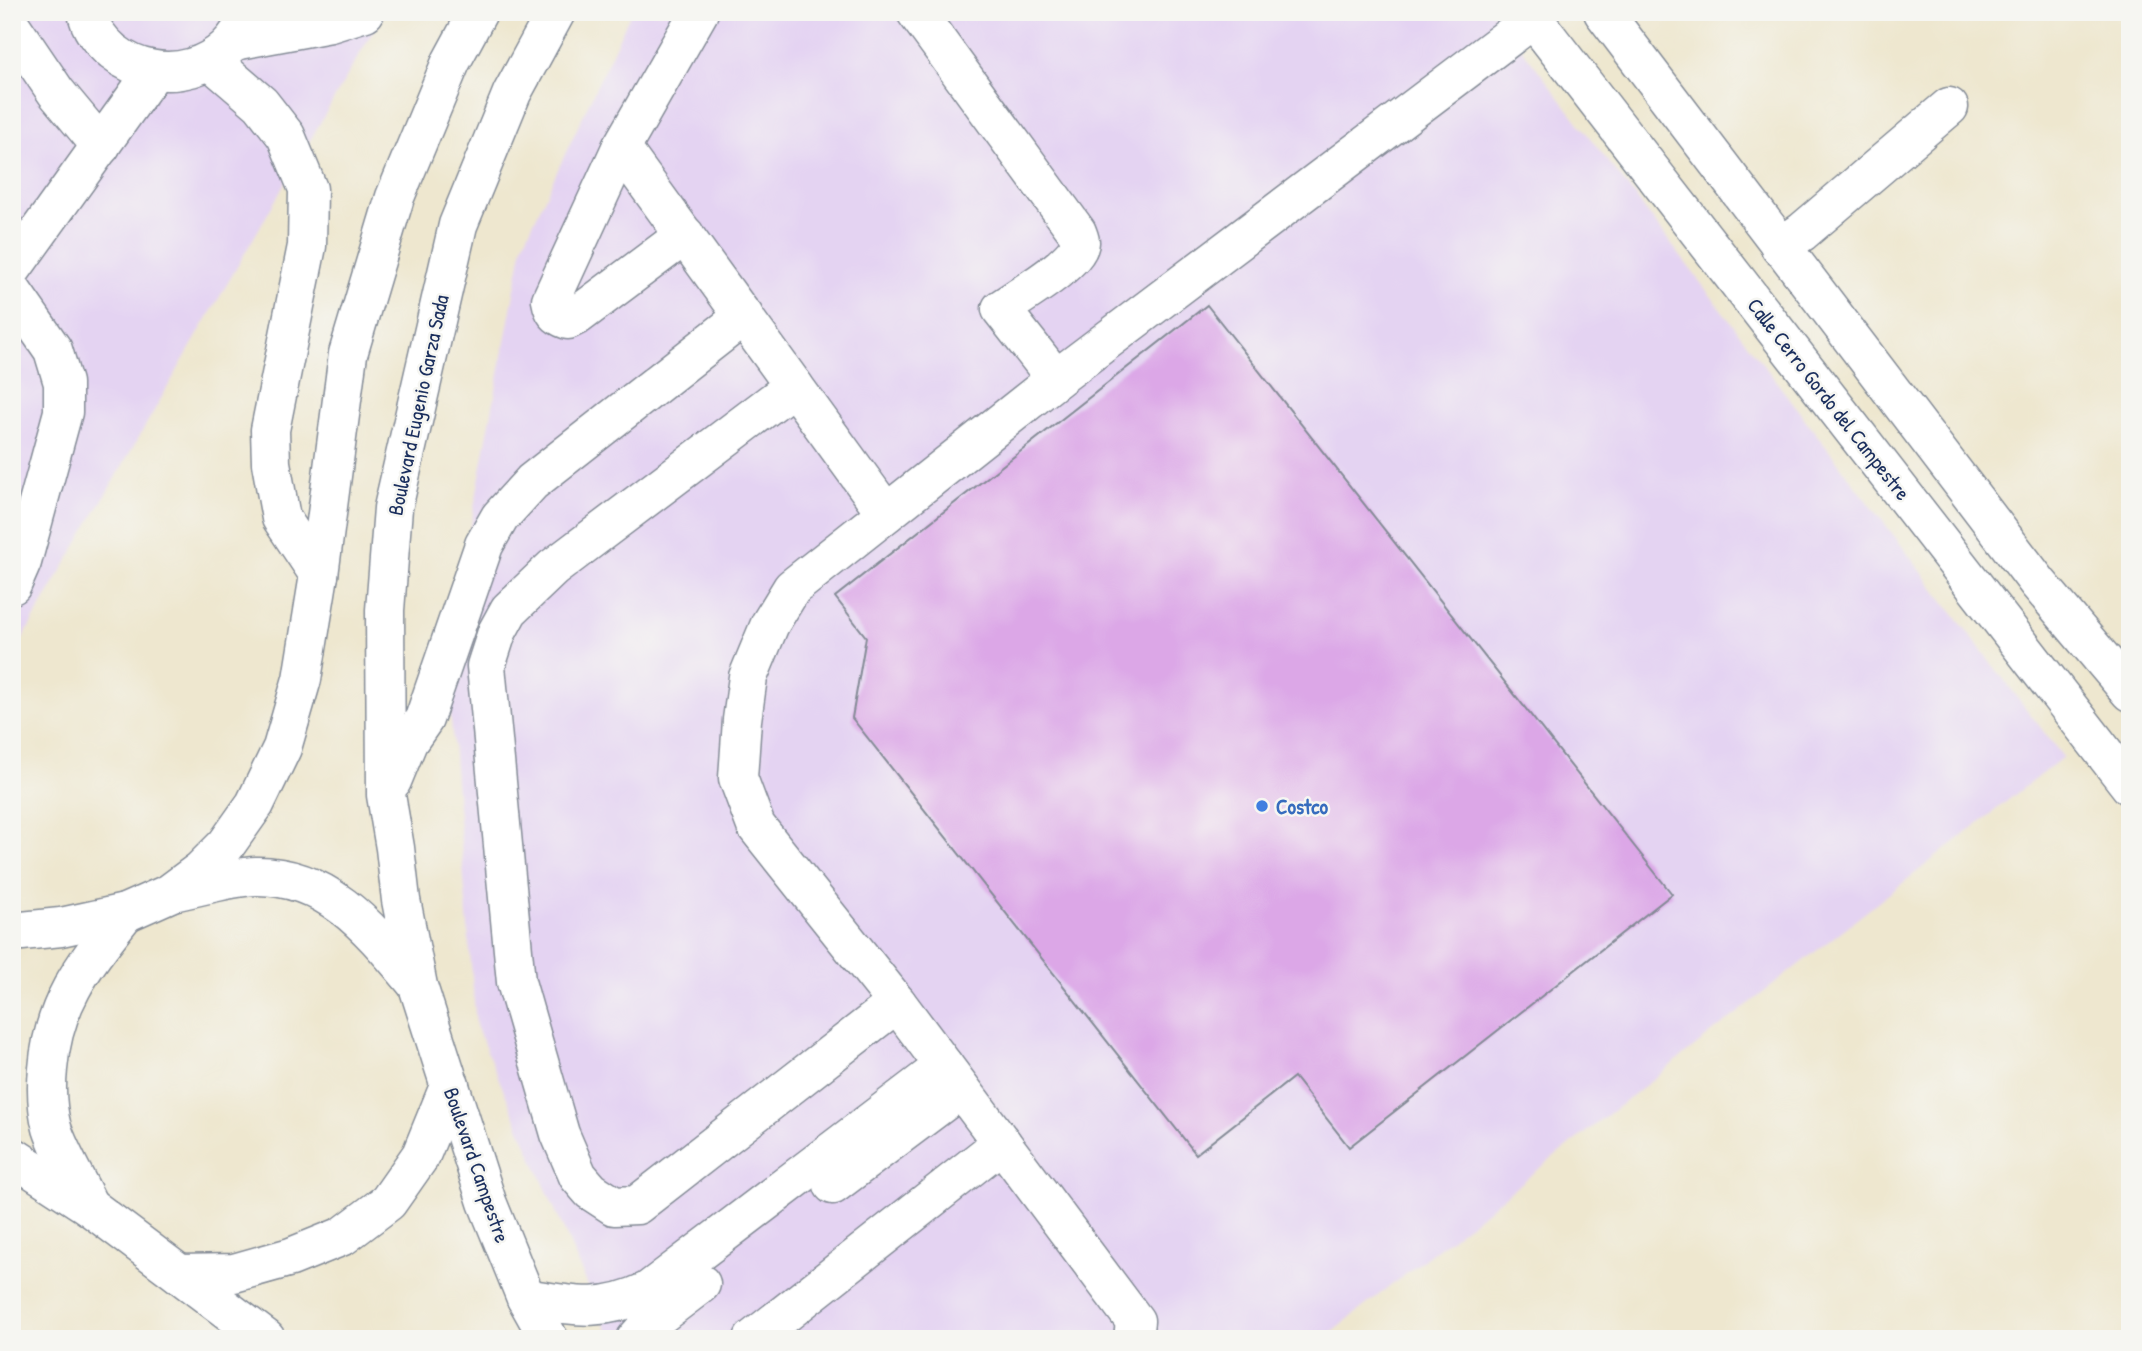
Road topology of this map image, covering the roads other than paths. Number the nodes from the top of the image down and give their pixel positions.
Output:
1 (86, 12) edge
2 (365, 12) edge
3 (478, 12) edge
4 (556, 12) edge
5 (699, 12) edge
6 (916, 12) edge
7 (1603, 12) edge
8 (1530, 16) edge
9 (12, 27) edge
10 (231, 38) edge
11 (154, 71) junction
12 (1949, 107) dead end
13 (101, 146) junction
14 (621, 148) junction
15 (685, 234) junction
16 (1780, 247) junction
17 (12, 269) edge
18 (12, 291) edge
19 (744, 316) junction
20 (1056, 379) junction
21 (794, 386) junction
22 (886, 513) junction
23 (319, 575) junction
24 (12, 585) edge
25 (2130, 692) edge
26 (2130, 708) edge
27 (2092, 737) junction
28 (2130, 786) edge
29 (386, 794) junction
30 (170, 892) junction
31 (125, 913) junction
32 (12, 932) edge
33 (418, 986) junction
34 (897, 1003) junction
35 (953, 1077) junction
36 (450, 1084) junction
37 (1002, 1143) junction
38 (12, 1156) edge
39 (89, 1206) junction
40 (180, 1274) junction
41 (526, 1298) junction
42 (266, 1339) edge
43 (549, 1339) edge
44 (636, 1339) edge
45 (753, 1339) edge
46 (1133, 1339) edge

1 - 11 street
2 - 10 street
3 - 23 street
4 - 29 street, Boulevard Eugenio Garza Sada
5 - 14 street
6 - 20 street
7 - 16 street
8 - 20 street
8 - 27 street, Calle Cerro Gordo del Campestre
9 - 13 street
10 - 11 street
10 - 23 street
11 - 13 street
12 - 16 street
13 - 17 street
14 - 15 street
14 - 15 street
15 - 19 street
16 - 25 street
18 - 24 street
19 - 21 street
19 - 29 street
20 - 22 street
21 - 22 street
21 - 34 street
22 - 34 street
23 - 30 street
26 - 27 street
27 - 28 street, Calle Cerro Gordo del Campestre
29 - 33 street, Boulevard Eugenio Garza Sada
30 - 31 street
30 - 33 street
31 - 32 street
31 - 39 street
33 - 36 street, Boulevard Campestre
34 - 35 street
35 - 37 street
35 - 41 street
35 - 44 street
36 - 40 street
36 - 41 street, Boulevard Campestre
37 - 45 street
37 - 46 street
38 - 39 street
39 - 40 street
40 - 42 street
41 - 43 street, Boulevard Campestre

